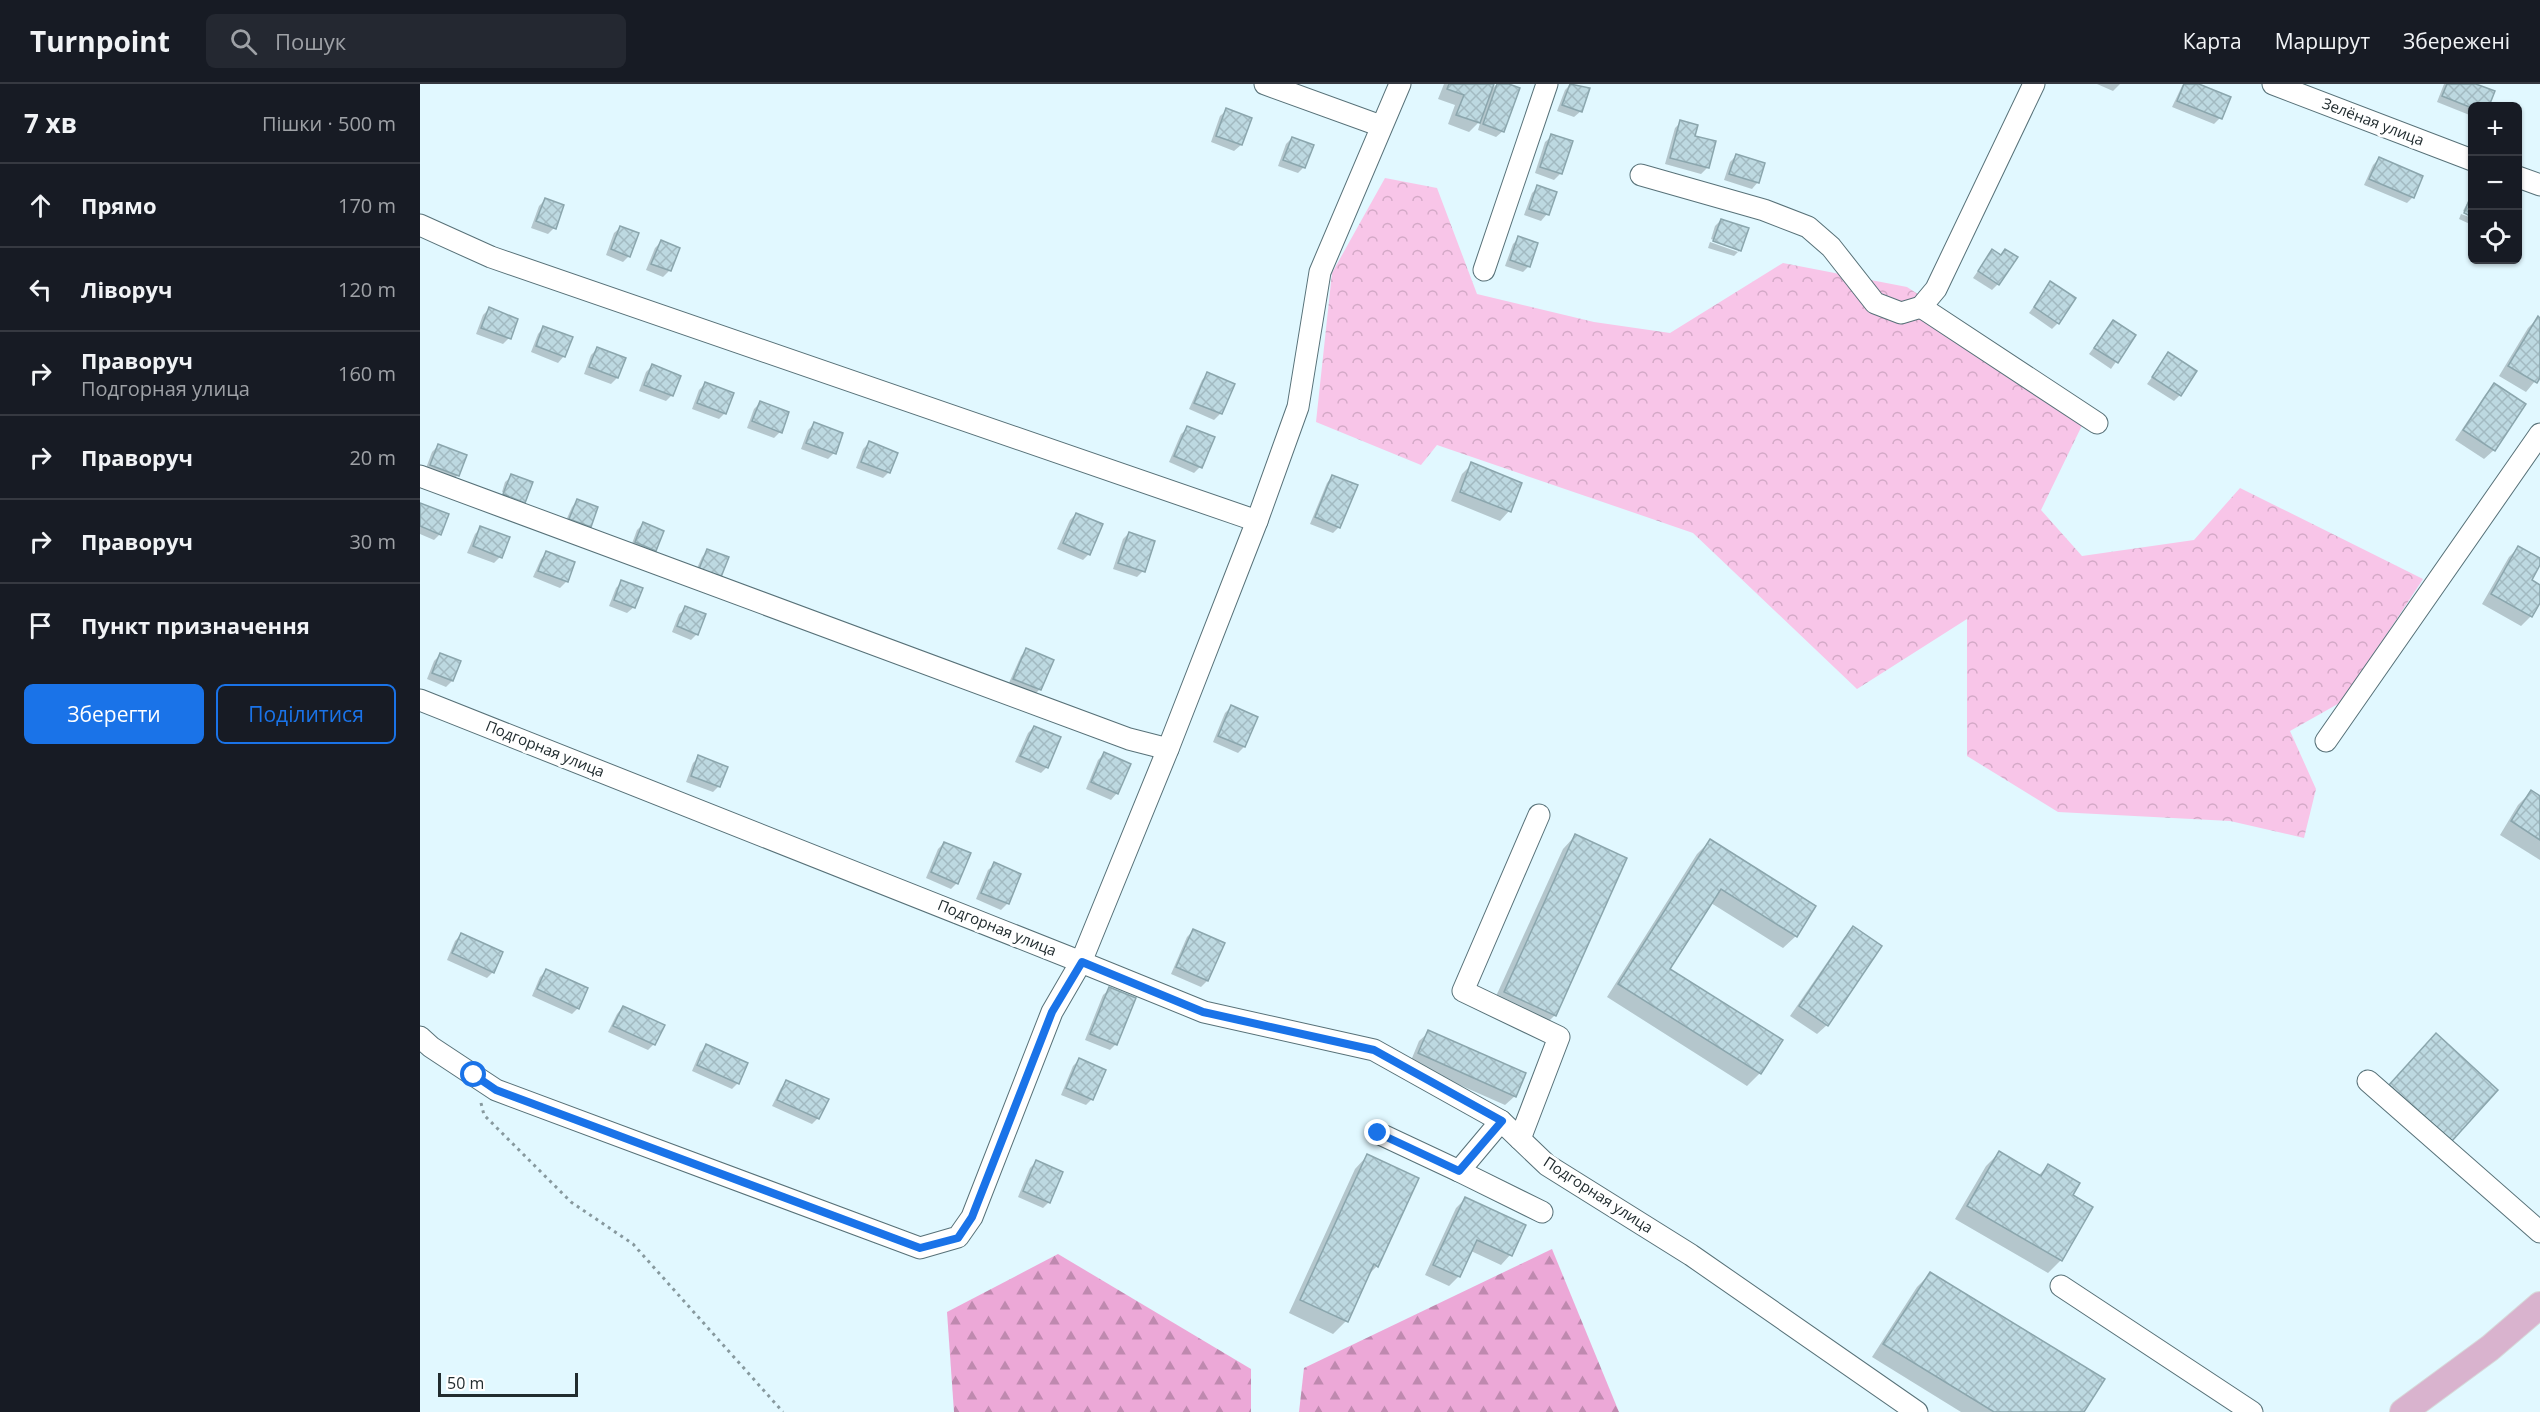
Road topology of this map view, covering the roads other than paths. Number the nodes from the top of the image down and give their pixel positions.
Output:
1 (1265, 84) edge
2 (1400, 84) edge
3 (1547, 84) edge
4 (2034, 84) edge
5 (2273, 84) edge
6 (1381, 126) junction
7 (2468, 158) edge
8 (1641, 175) dead end
9 (2522, 179) edge
10 (2540, 185) edge
11 (420, 225) edge
12 (1484, 270) dead end
13 (1921, 307) junction
14 (2097, 423) dead end
15 (2540, 434) edge
16 (420, 476) edge
17 (1257, 521) junction
18 (420, 700) edge
19 (2326, 741) dead end
20 (1168, 749) junction
21 (1539, 815) dead end
22 (1082, 962) junction
23 (420, 1037) edge
24 (2368, 1081) dead end
25 (1502, 1121) junction
26 (1378, 1133) dead end
27 (1520, 1139) junction
28 (1459, 1171) junction
29 (1542, 1212) dead end
30 (2540, 1232) edge
31 (2061, 1286) dead end
32 (2540, 1305) edge
33 (1917, 1412) edge
34 (2252, 1412) edge
35 (2403, 1412) edge

1 - 6 street
2 - 6 street
3 - 12 street
4 - 13 street
5 - 7 street, Зелёная улица
6 - 17 street
8 - 13 street
9 - 10 street
11 - 17 street
13 - 14 street
15 - 19 street
16 - 20 street
17 - 20 street
18 - 22 street, Подгорная улица
20 - 22 street
21 - 27 street
22 - 23 street
22 - 25 street, Подгорная улица
24 - 30 street
25 - 27 street, Подгорная улица
25 - 28 street
26 - 28 street
27 - 33 street, Подгорная улица
28 - 29 street
31 - 34 street
32 - 35 main road

